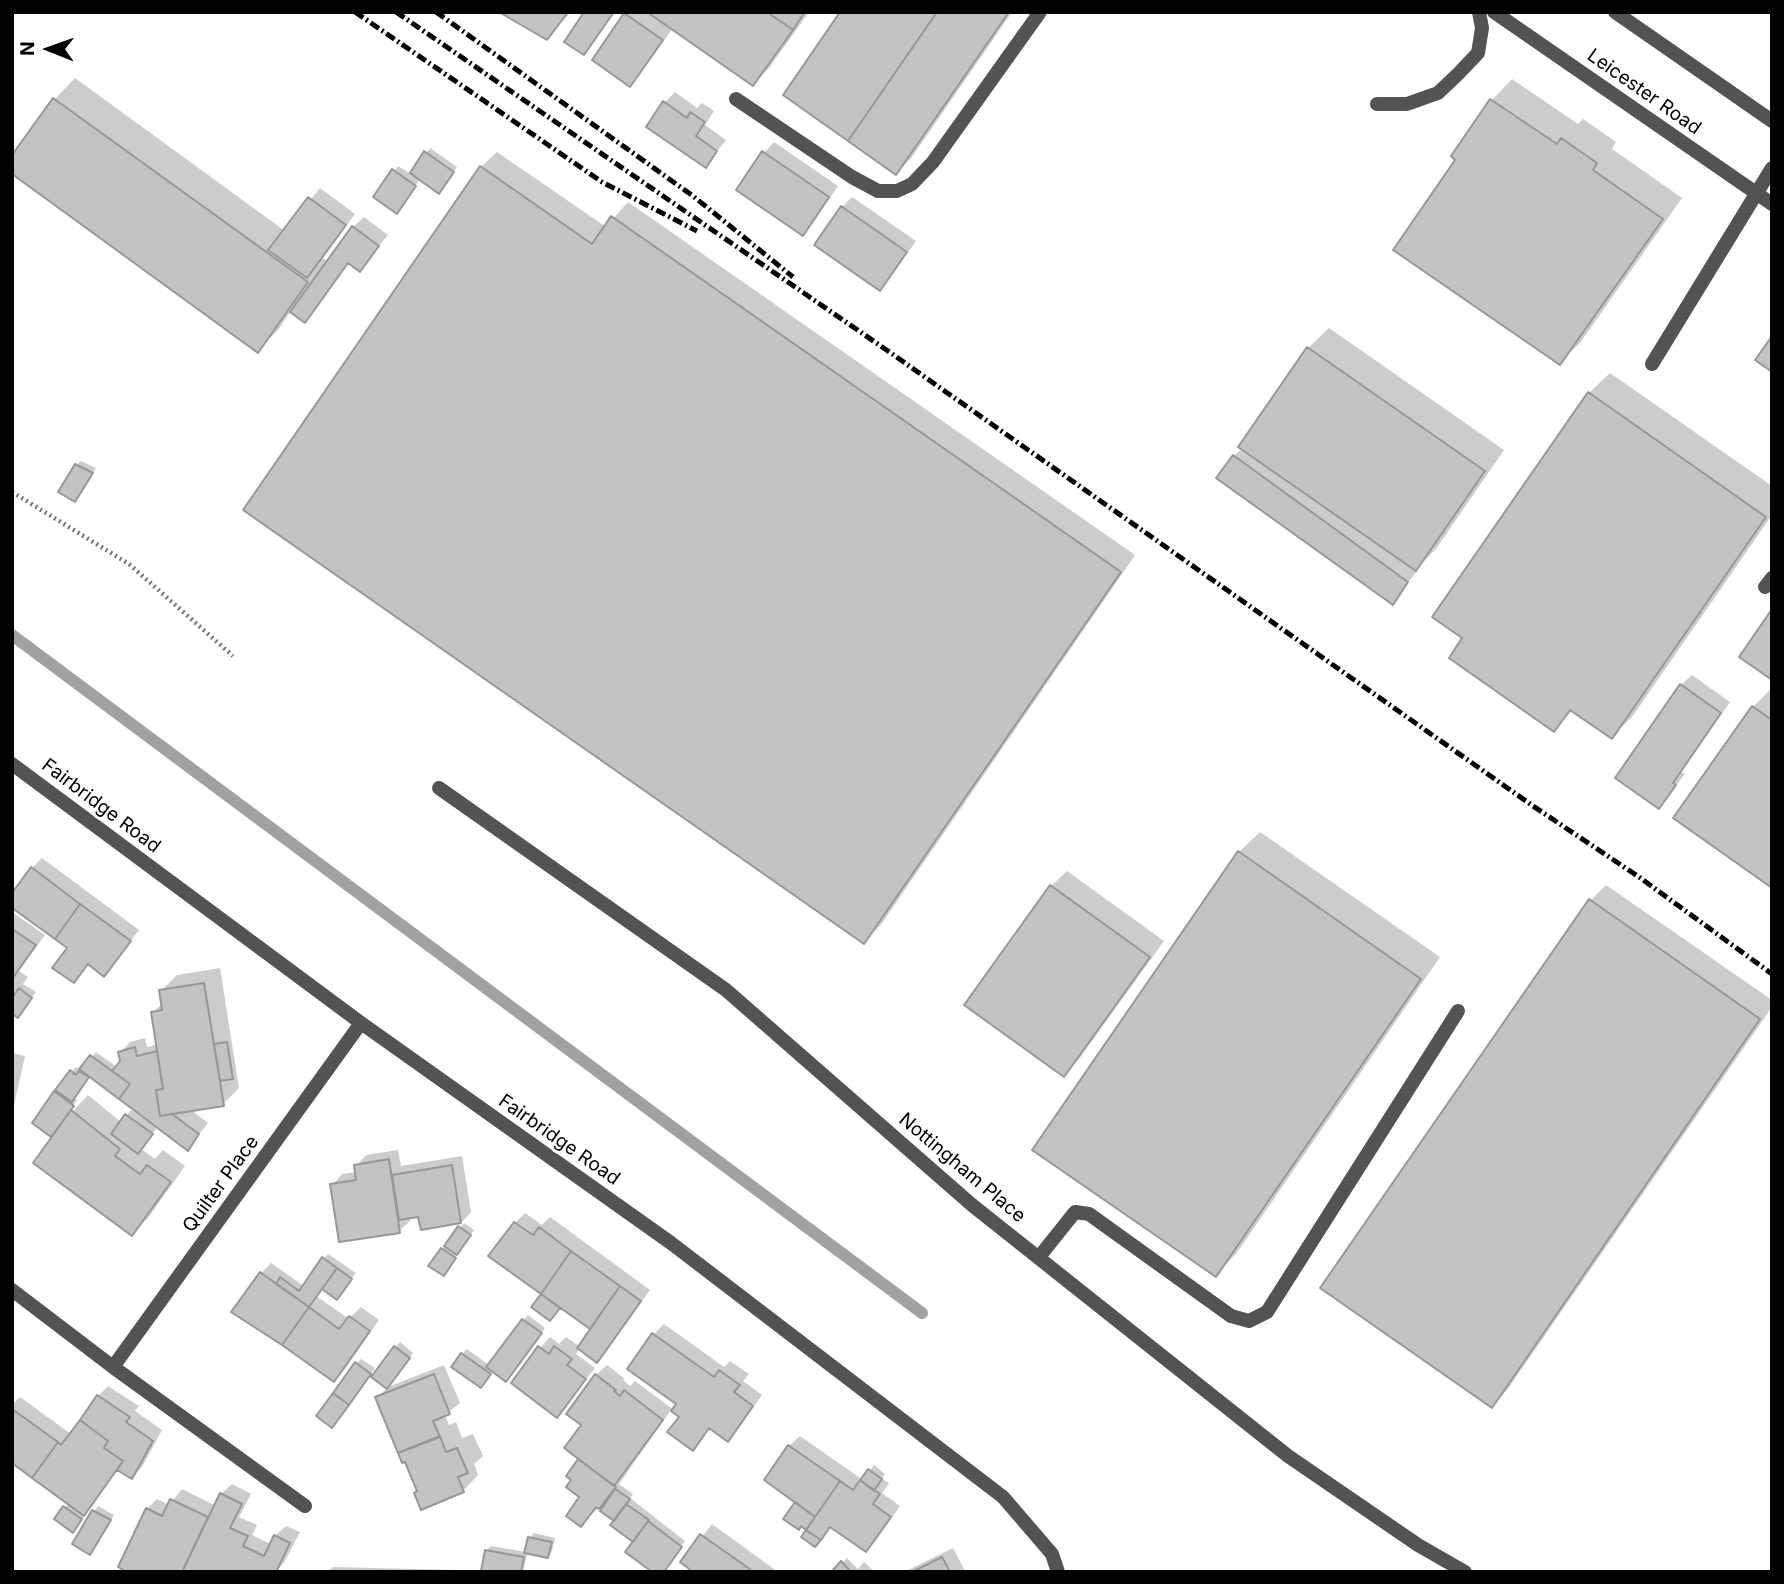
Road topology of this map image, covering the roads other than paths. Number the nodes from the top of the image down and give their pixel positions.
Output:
1 (1040, 12) edge
2 (1479, 12) edge
3 (1494, 12) edge
4 (1615, 12) edge
5 (736, 99) dead end
6 (1377, 104) dead end
7 (1772, 121) edge
8 (1772, 168) edge
9 (1757, 193) junction
10 (1772, 204) edge
11 (1651, 364) dead end
12 (12, 764) edge
13 (439, 788) dead end
14 (1458, 1011) dead end
15 (361, 1023) junction
16 (1039, 1257) junction
17 (12, 1290) edge
18 (113, 1367) junction
19 (305, 1507) dead end
20 (1058, 1572) edge
21 (1465, 1572) edge

1 - 5 street
2 - 6 street
3 - 9 street, Leicester Road
4 - 7 street
8 - 9 street
9 - 10 street, Leicester Road
9 - 11 street
12 - 15 street, Fairbridge Road
13 - 16 street, Nottingham Place
14 - 16 street
15 - 18 street, Quilter Place
15 - 20 street, Fairbridge Road
16 - 21 street, Nottingham Place
17 - 18 street
18 - 19 street

